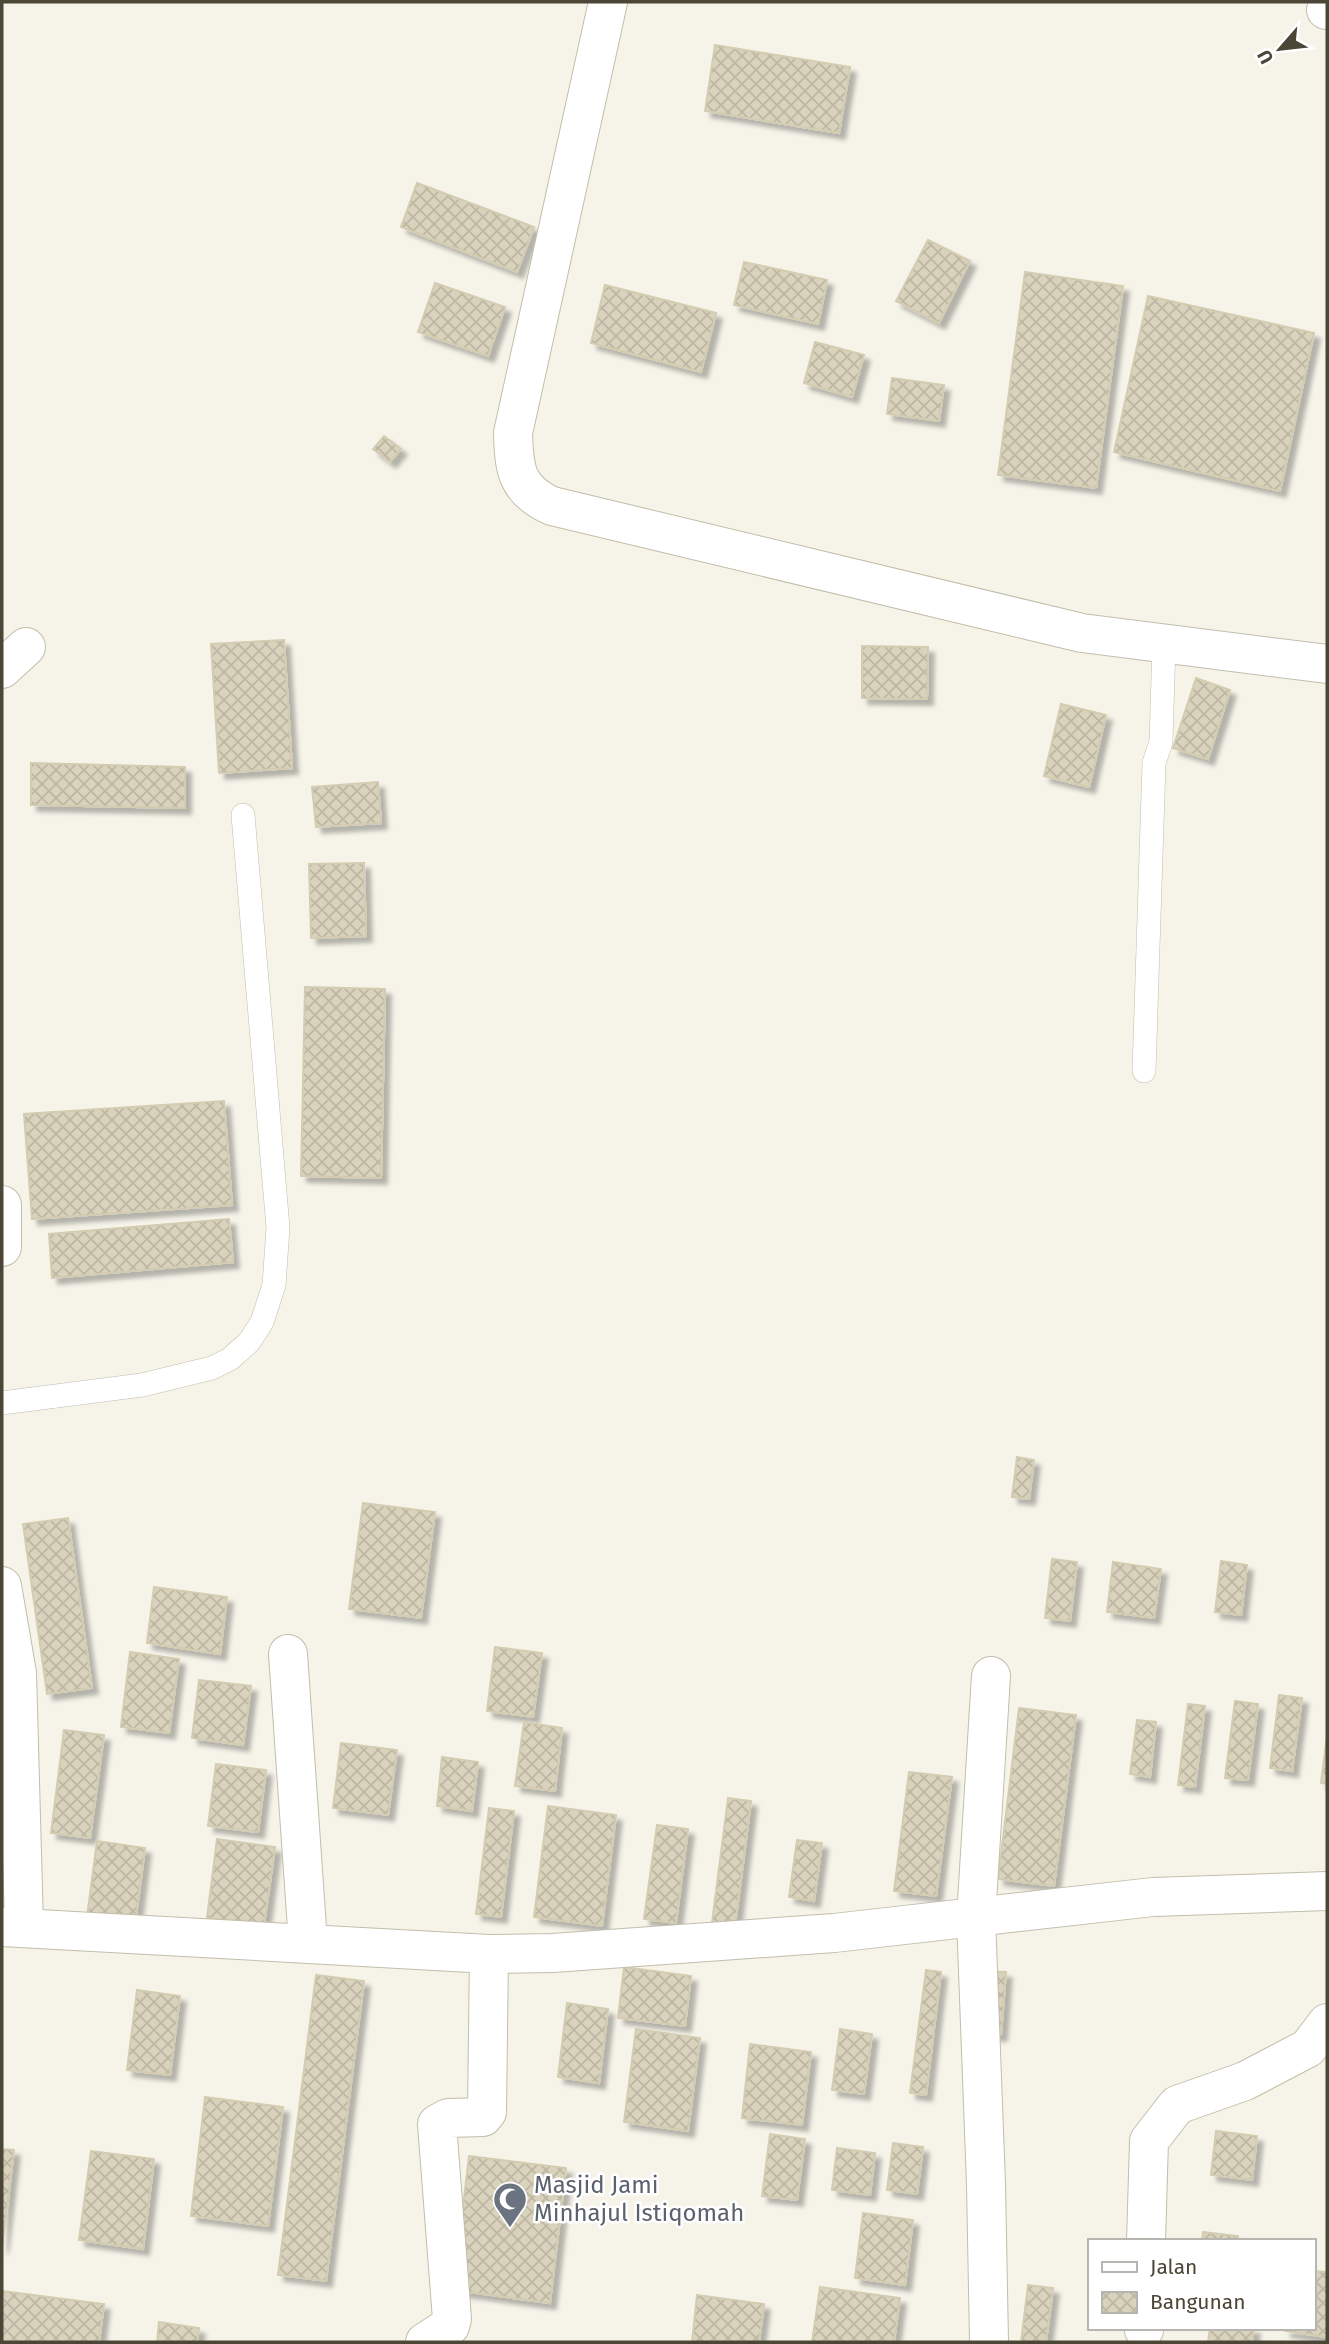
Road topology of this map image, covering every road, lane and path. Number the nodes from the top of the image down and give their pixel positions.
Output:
1 (608, 2) edge
2 (1164, 643) junction
3 (1327, 664) edge
4 (243, 815) dead end
5 (1144, 1071) dead end
6 (2, 1205) edge
7 (2, 1245) edge
8 (2, 1403) edge
9 (2, 1586) edge
10 (288, 1654) dead end
11 (10, 1673) edge
12 (991, 1676) dead end
13 (1327, 1891) edge
14 (976, 1918) junction
15 (13, 1926) edge
16 (308, 1944) junction
17 (489, 1954) junction
18 (1327, 2023) edge
19 (1146, 2239) edge
20 (425, 2342) edge
21 (989, 2342) edge

1 - 2 street
2 - 3 street
2 - 5 lane
4 - 8 lane
6 - 7 street
9 - 11 street
10 - 16 street
11 - 15 street
12 - 14 street
13 - 14 street
14 - 17 street
14 - 21 street
15 - 16 street
16 - 17 street
17 - 20 street
18 - 19 street

